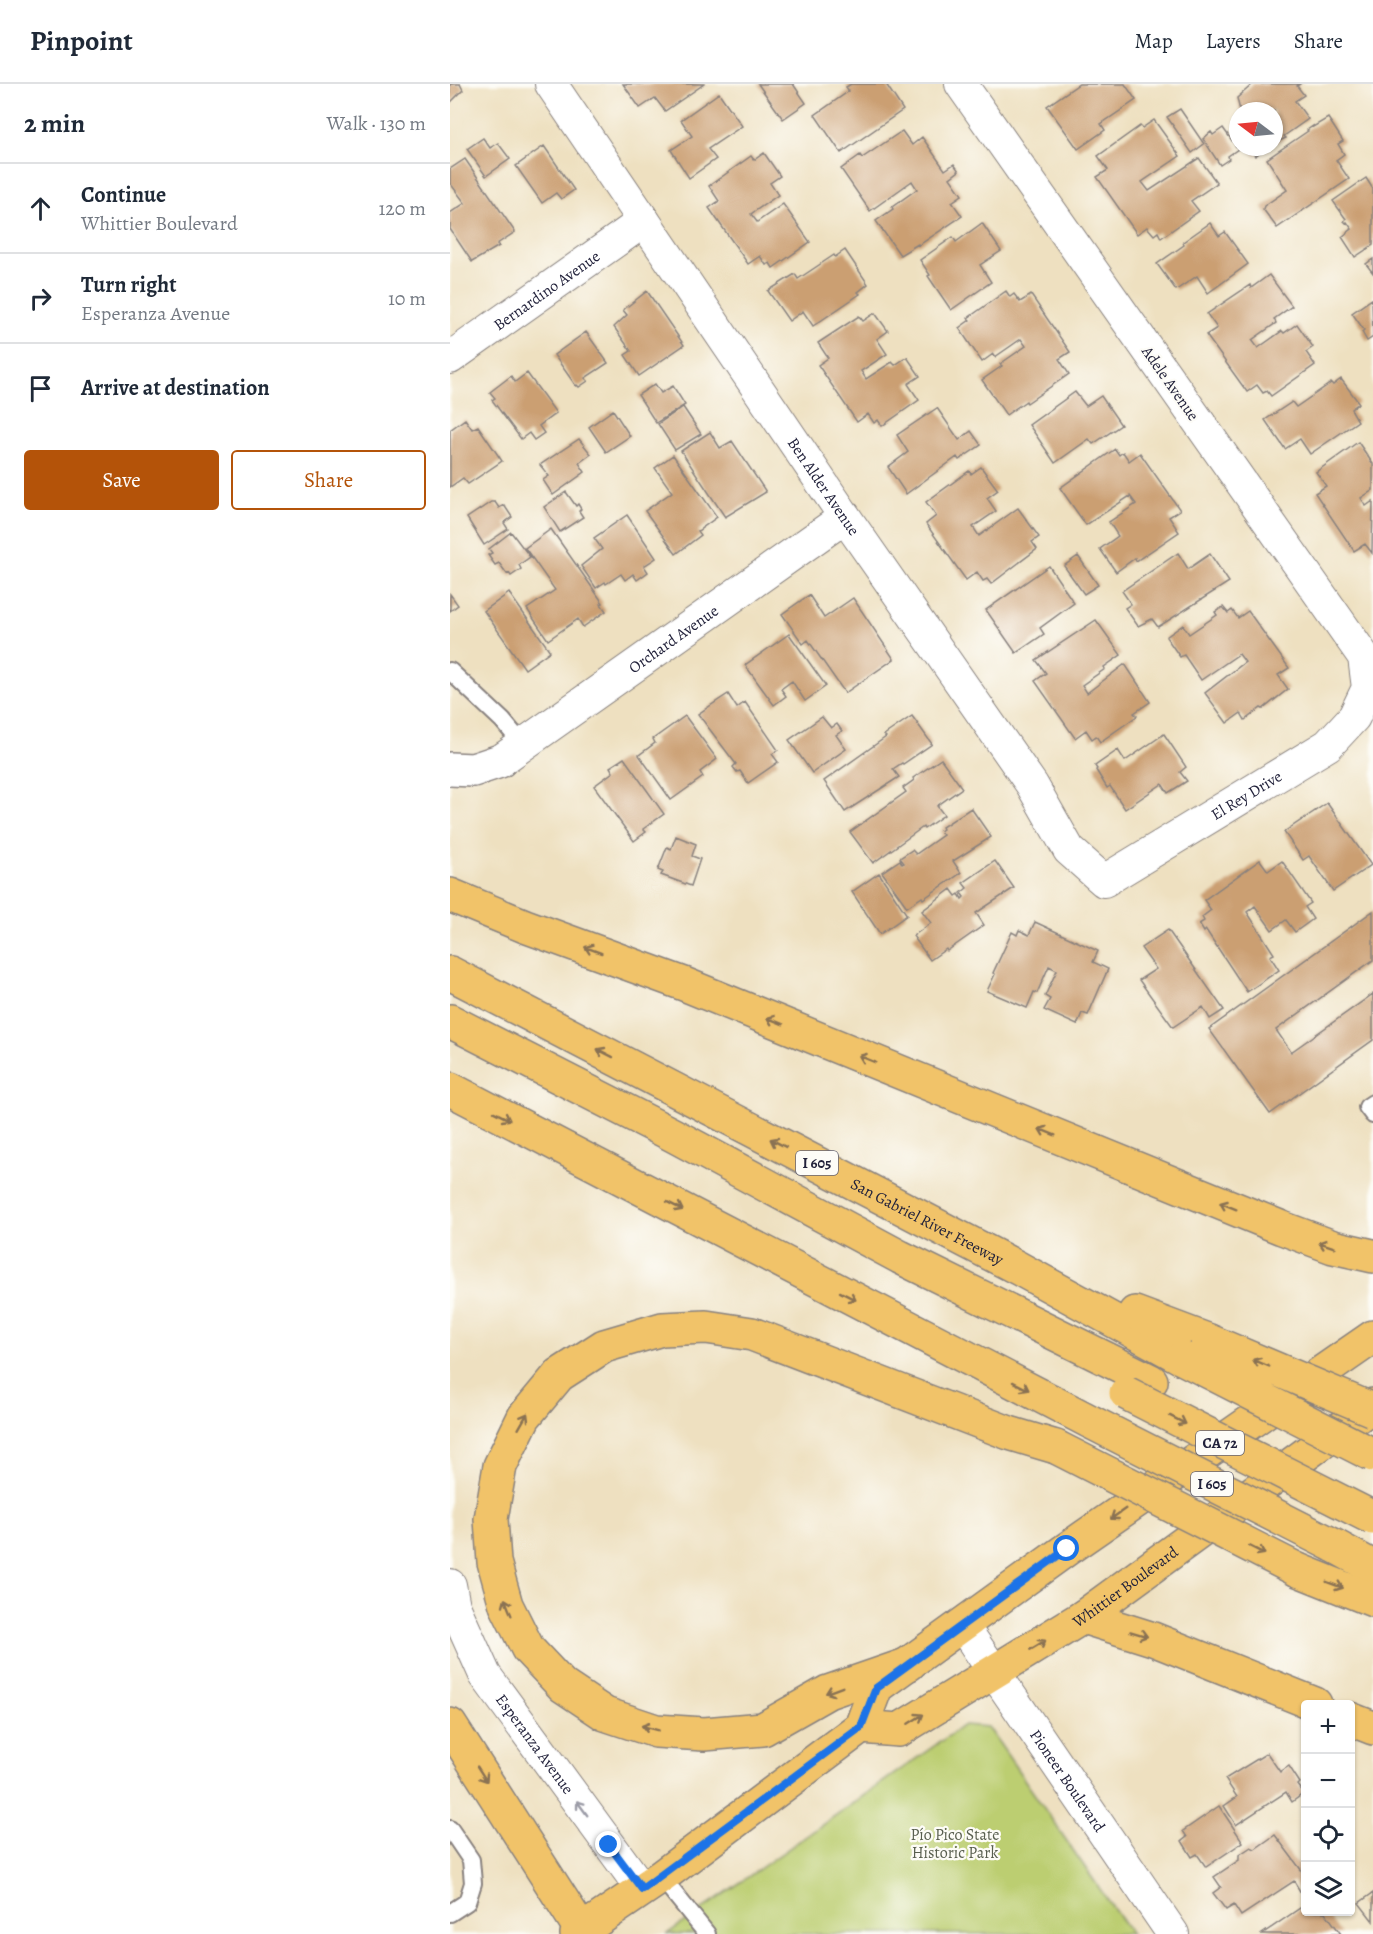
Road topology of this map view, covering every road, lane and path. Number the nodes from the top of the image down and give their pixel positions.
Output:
1 (551, 84) edge
2 (961, 84) edge
3 (644, 221) junction
4 (450, 358) edge
5 (845, 518) junction
6 (450, 671) edge
7 (1368, 688) joint
8 (512, 753) junction
9 (450, 769) edge
10 (1104, 881) joint
11 (450, 896) edge
12 (450, 973) edge
13 (450, 1021) edge
14 (450, 1041) edge
15 (450, 1089) edge
16 (1373, 1103) edge
17 (1373, 1115) edge
18 (1373, 1256) edge
19 (1373, 1337) edge
20 (1194, 1349) junction
21 (1138, 1387) junction
22 (1373, 1405) edge
23 (1373, 1410) edge
24 (1373, 1455) edge
25 (1373, 1499) edge
26 (1373, 1519) edge
27 (1373, 1567) edge
28 (450, 1585) edge
29 (1373, 1600) edge
30 (1083, 1617) junction
31 (962, 1625) junction
32 (909, 1664) junction
33 (993, 1672) junction
34 (1305, 1700) edge
35 (1355, 1721) edge
36 (861, 1727) junction
37 (1373, 1728) edge
38 (454, 1740) edge
39 (450, 1829) edge
40 (651, 1883) junction
41 (450, 1913) edge
42 (580, 1932) edge
43 (707, 1934) edge
44 (1173, 1934) edge

1 - 3 street, Ben Alder Avenue
2 - 7 street, Adele Avenue
3 - 4 street, Bernardino Avenue
3 - 5 street, Ben Alder Avenue
5 - 8 street, Orchard Avenue
5 - 10 street, Ben Alder Avenue
6 - 8 lane
7 - 10 street, El Rey Drive
8 - 9 street
18 -> 11 main road
20 -> 12 main road, San Gabriel River Freeway / I 605
13 - 21 main road
14 - 21 main road
15 -> 27 main road, I 605, bridge
16 - 17 lane
19 -> 31 main road, CA 72
23 -> 20 main road, bridge
20 - 24 main road, San Gabriel River Freeway / I 605, bridge
21 - 25 main road
21 -> 26 main road, bridge
22 - 30 main road, Whittier Boulevard
40 -> 28 street, Esperanza Avenue
32 -> 29 main road, bridge
33 -> 30 main road, Whittier Boulevard
30 -> 34 main road
31 - 32 main road, CA 72
31 - 33 street, Pioneer Boulevard
32 - 36 main road, CA 72
36 -> 33 main road, Whittier Boulevard
33 - 44 street, Pioneer Boulevard
35 - 37 main road
36 - 40 main road
38 -> 42 main road
39 - 41 lane
40 - 42 main road
40 - 43 lane

